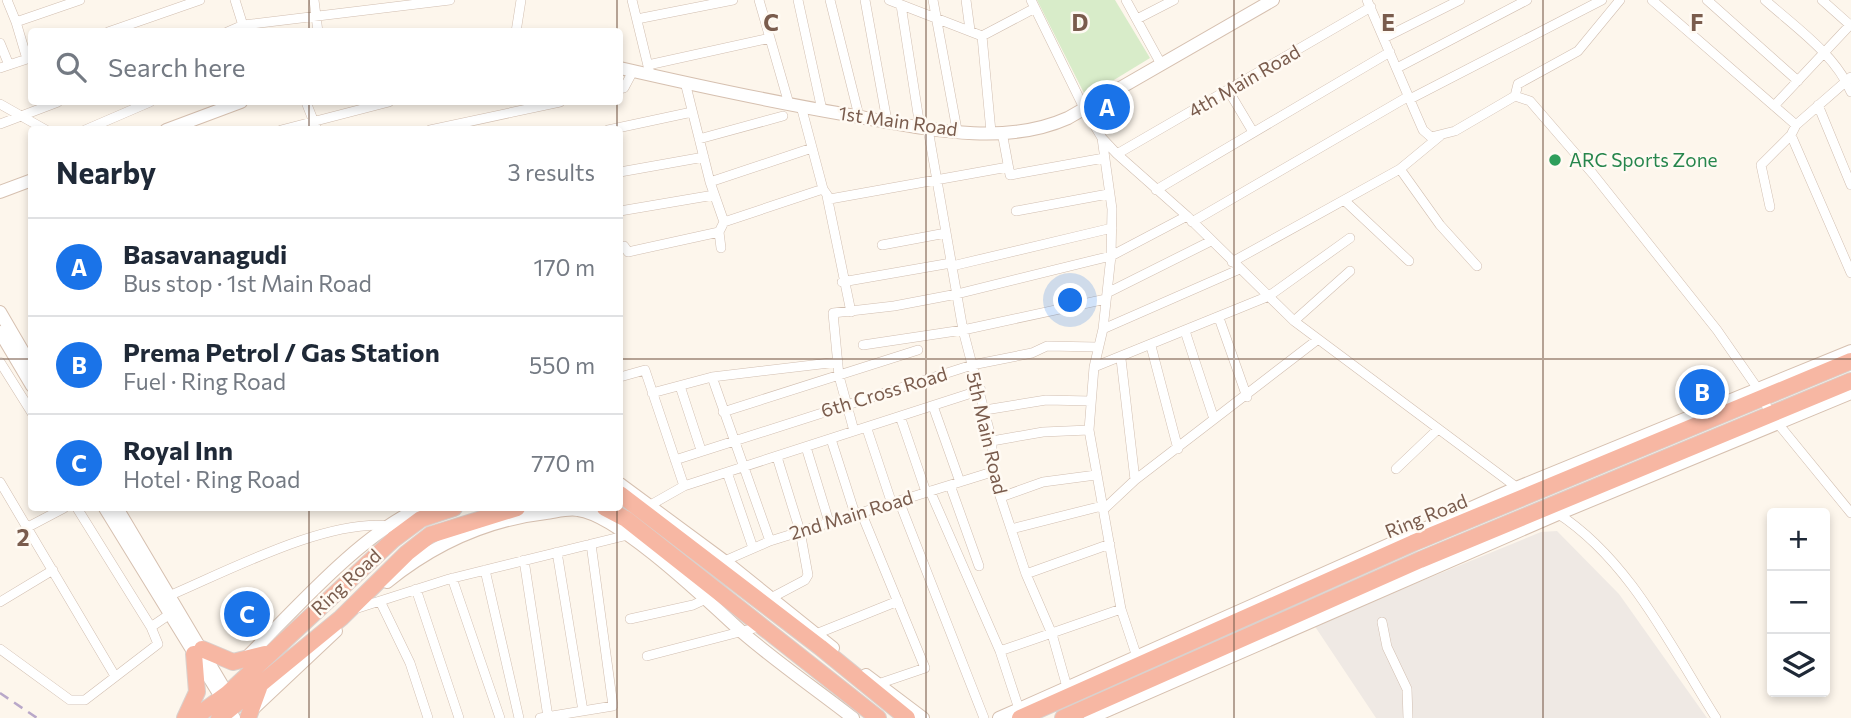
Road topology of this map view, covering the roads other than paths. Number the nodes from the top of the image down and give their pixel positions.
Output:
1 (7, 0) edge
2 (80, 0) edge
3 (200, 0) edge
4 (235, 0) edge
5 (314, 0) edge
6 (450, 0) edge
7 (521, 0) edge
8 (632, 0) edge
9 (733, 0) edge
10 (759, 0) edge
11 (798, 0) edge
12 (830, 0) edge
13 (865, 0) edge
14 (889, 0) edge
15 (933, 0) edge
16 (966, 0) edge
17 (1126, 0) edge
18 (1174, 0) edge
19 (1273, 0) edge
20 (1460, 0) edge
21 (1527, 0) edge
22 (1602, 0) edge
23 (1620, 0) edge
24 (1707, 0) edge
25 (1765, 0) edge
26 (1822, 0) edge
27 (1656, 1) edge
28 (1033, 4) edge
29 (1369, 4) edge
30 (901, 5) junction
31 (315, 15) junction
32 (937, 17) junction
33 (637, 19) junction
34 (1137, 19) junction
35 (16, 22) junction
36 (1851, 25) edge
37 (120, 28) edge
38 (244, 28) edge
39 (317, 28) edge
40 (517, 28) edge
41 (970, 30) junction
42 (982, 36) junction
43 (770, 38) junction
44 (1384, 38) junction
45 (0, 43) edge
46 (1390, 52) junction
47 (1824, 53) junction
48 (28, 55) edge
49 (28, 58) edge
50 (1161, 64) junction
51 (4, 66) edge
52 (1397, 68) junction
53 (623, 69) edge
54 (649, 70) junction
55 (633, 71) junction
56 (1849, 79) edge
57 (1798, 81) junction
58 (685, 82) junction
59 (623, 88) edge
60 (1228, 90) junction
61 (1851, 92) edge
62 (1516, 96) junction
63 (1409, 97) junction
64 (0, 104) edge
65 (51, 105) edge
66 (143, 105) edge
67 (233, 105) edge
68 (307, 105) edge
69 (379, 105) edge
70 (546, 105) edge
71 (795, 105) junction
72 (1818, 105) junction
73 (1774, 106) junction
74 (1084, 108) junction
75 (822, 110) junction
76 (692, 112) junction
77 (783, 116) dead end
78 (859, 116) junction
79 (22, 117) junction
80 (887, 121) junction
81 (0, 124) edge
82 (315, 125) edge
83 (1796, 125) junction
84 (39, 126) edge
85 (94, 126) edge
86 (177, 126) edge
87 (449, 126) edge
88 (623, 127) edge
89 (924, 128) junction
90 (957, 131) junction
91 (996, 132) junction
92 (1253, 132) junction
93 (1791, 135) junction
94 (1440, 136) junction
95 (1102, 138) junction
96 (699, 139) junction
97 (812, 148) junction
98 (1117, 154) junction
99 (704, 157) junction
100 (1104, 158) junction
101 (1008, 167) junction
102 (1400, 169) junction
103 (623, 171) edge
104 (936, 178) junction
105 (28, 182) edge
106 (710, 182) junction
107 (1851, 185) edge
108 (1156, 190) junction
109 (0, 192) edge
110 (825, 193) junction
111 (1108, 194) junction
112 (714, 195) junction
113 (1344, 200) junction
114 (1770, 207) dead end
115 (623, 210) edge
116 (1016, 211) dead end
117 (1190, 219) junction
118 (724, 222) junction
119 (1112, 228) junction
120 (719, 232) junction
121 (946, 233) junction
122 (1350, 238) dead end
123 (1211, 241) junction
124 (882, 244) dead end
125 (623, 246) edge
126 (722, 248) dead end
127 (1111, 256) junction
128 (1409, 261) dead end
129 (952, 264) junction
130 (1236, 266) junction
131 (1477, 266) dead end
132 (1350, 271) dead end
133 (1851, 273) edge
134 (842, 282) junction
135 (957, 293) junction
136 (1107, 296) junction
137 (1269, 296) junction
138 (0, 312) edge
139 (850, 312) junction
140 (1219, 318) junction
141 (1294, 321) junction
142 (1103, 329) junction
143 (963, 330) junction
144 (1185, 331) junction
145 (0, 332) edge
146 (1317, 340) junction
147 (863, 345) dead end
148 (1151, 346) junction
149 (1097, 347) junction
150 (918, 350) dead end
151 (1851, 351) edge
152 (13, 355) junction
153 (1121, 359) junction
154 (28, 360) edge
155 (0, 361) edge
156 (1851, 361) edge
157 (838, 362) junction
158 (972, 365) junction
159 (1094, 367) junction
160 (623, 376) edge
161 (839, 376) junction
162 (712, 377) junction
163 (28, 379) edge
164 (1851, 381) edge
165 (680, 386) junction
166 (981, 390) junction
167 (652, 393) junction
168 (1851, 393) edge
169 (1760, 394) junction
170 (1247, 397) junction
171 (1091, 401) junction
172 (846, 404) junction
173 (28, 406) edge
174 (933, 406) junction
175 (985, 410) junction
176 (723, 412) junction
177 (900, 416) junction
178 (1214, 419) junction
179 (1774, 420) junction
180 (867, 429) junction
181 (1089, 430) junction
182 (1437, 430) junction
183 (854, 431) junction
184 (831, 439) junction
185 (732, 440) junction
186 (992, 441) junction
187 (806, 447) junction
188 (1178, 449) junction
189 (701, 450) junction
190 (777, 457) junction
191 (675, 460) junction
192 (743, 467) junction
193 (1395, 469) dead end
194 (727, 472) junction
195 (992, 472) junction
196 (1096, 475) junction
197 (1135, 480) junction
198 (0, 482) edge
199 (955, 483) junction
200 (684, 486) junction
201 (623, 487) edge
202 (1516, 488) junction
203 (928, 491) junction
204 (4, 494) edge
205 (1534, 495) junction
206 (623, 496) edge
207 (1000, 497) junction
208 (896, 503) junction
209 (647, 508) junction
210 (1102, 508) junction
211 (58, 511) edge
212 (79, 511) edge
213 (107, 511) edge
214 (119, 511) edge
215 (414, 511) edge
216 (445, 511) edge
217 (507, 511) edge
218 (563, 511) edge
219 (583, 511) edge
220 (608, 511) edge
221 (1554, 511) junction
222 (858, 513) junction
223 (1851, 513) edge
224 (829, 522) junction
225 (390, 526) junction
226 (29, 527) junction
227 (1011, 528) junction
228 (800, 531) junction
229 (634, 533) junction
230 (679, 539) junction
231 (770, 541) junction
232 (591, 544) junction
233 (1110, 544) junction
234 (753, 548) junction
235 (665, 551) junction
236 (557, 552) junction
237 (524, 560) junction
238 (718, 563) junction
239 (979, 566) dead end
240 (53, 570) junction
241 (485, 570) junction
242 (1026, 574) junction
243 (452, 578) junction
244 (416, 589) junction
245 (166, 597) junction
246 (771, 598) junction
247 (706, 599) junction
248 (380, 601) junction
249 (898, 601) junction
250 (0, 602) edge
251 (364, 604) junction
252 (1121, 609) junction
253 (170, 614) junction
254 (341, 618) junction
255 (631, 619) dead end
256 (1382, 622) dead end
257 (151, 627) junction
258 (751, 629) junction
259 (816, 634) junction
260 (1052, 634) junction
261 (0, 649) edge
262 (198, 651) junction
263 (1000, 651) junction
264 (271, 652) junction
265 (647, 656) dead end
266 (1137, 657) junction
267 (244, 660) junction
268 (116, 676) junction
269 (878, 684) junction
270 (1068, 687) junction
271 (234, 711) edge
272 (583, 711) junction
273 (1020, 713) edge
274 (544, 717) edge
275 (185, 718) edge
276 (194, 718) edge
277 (428, 718) edge
278 (459, 718) edge
279 (500, 718) edge
280 (519, 718) edge
281 (853, 718) edge
282 (878, 718) edge
283 (908, 718) edge
284 (923, 718) edge
285 (984, 718) edge
286 (999, 718) edge
287 (1063, 718) edge
288 (1090, 718) edge
289 (1408, 718) edge
290 (1716, 718) edge

1 - 35 street
2 - 35 street
3 - 37 street
4 - 38 street
5 - 31 street
6 - 31 street
7 - 40 street
8 - 33 street
9 - 33 street
10 - 43 street
11 - 75 street
12 - 78 street
13 - 80 street
14 - 30 street
15 - 32 street
16 - 41 street
17 - 34 street
18 - 34 street
19 - 50 street, 1st Main Road
20 - 44 street
21 - 52 street
22 - 63 street
23 - 62 street
24 - 57 street
25 - 47 street
26 - 36 street
27 - 73 street
28 - 42 street
28 - 74 street
29 - 44 street
29 - 60 street, 4th Main Road
30 - 32 street
30 - 89 street, 5th Main Road
31 - 38 street
31 - 39 street
32 - 41 street
32 - 90 street
33 - 54 street
34 - 50 street
35 - 48 street
36 - 47 street
41 - 42 street
42 - 91 street
43 - 54 street
43 - 71 street
44 - 46 street
45 - 51 street
46 - 52 street
46 - 92 street
47 - 56 street
47 - 57 street
49 - 51 street
50 - 74 street, 1st Main Road
52 - 63 street
53 - 55 street, 1st Main Road
54 - 55 street, 1st Main Road
54 - 58 street, 1st Main Road
55 - 59 street
56 - 61 street
56 - 72 street
57 - 73 street
58 - 71 street, 1st Main Road
58 - 76 street
60 - 92 street
60 - 98 street, 4th Main Road
62 - 94 street
62 - 169 street
63 - 94 street
63 - 117 street
64 - 79 street
65 - 79 street
66 - 85 street
67 - 86 street
68 - 82 street
69 - 82 street
70 - 87 street
71 - 75 street, 1st Main Road
71 - 97 street
72 - 83 street
72 - 107 street
73 - 83 street
74 - 91 street, 1st Main Road
74 - 95 street
75 - 78 street, 1st Main Road
76 - 88 street
76 - 96 street
77 - 96 street
78 - 80 street, 1st Main Road
79 - 81 street
79 - 84 street
80 - 89 street, 1st Main Road
83 - 93 street
89 - 90 street, 1st Main Road
89 - 104 street, 5th Main Road
90 - 91 street, 1st Main Road
91 - 101 street
92 - 108 street
93 - 114 street
93 - 133 street
94 - 102 street
95 - 98 street
95 - 100 street
96 - 99 street
97 - 106 street
97 - 110 street
98 - 108 street
99 - 103 street
99 - 106 street
100 - 101 street
100 - 111 street
101 - 104 street
102 - 113 street
102 - 131 street
104 - 110 street
104 - 121 street, 5th Main Road
105 - 109 street
106 - 112 street
108 - 117 street
110 - 118 street
110 - 134 street
111 - 116 street
111 - 119 street
112 - 115 street
112 - 118 street
113 - 128 street
113 - 130 street
117 - 123 street
117 - 127 street
118 - 120 street
119 - 127 street
119 - 129 street
120 - 125 street
120 - 126 street
121 - 124 street
121 - 129 street, 5th Main Road
122 - 137 street
123 - 130 street
123 - 136 street
127 - 135 street
127 - 136 street
129 - 134 street
129 - 135 street, 5th Main Road
130 - 137 street
130 - 142 street
132 - 141 street
134 - 139 street
135 - 139 street
135 - 143 street, 5th Main Road
136 - 142 street
136 - 143 street
137 - 140 street
137 - 141 street
138 - 154 street
139 - 157 street
140 - 144 street
140 - 170 street
141 - 146 street
142 - 149 street
143 - 147 street
143 - 158 street, 5th Main Road
144 - 148 street
144 - 178 street
145 - 152 street
146 - 170 street
146 - 182 street
148 - 153 street
148 - 188 street
149 - 158 street, 6th Cross Road
149 - 159 street
150 - 161 street
151 - 169 street
152 - 155 street
152 - 163 street
153 - 159 street
153 - 197 street
155 - 173 street
156 - 169 highway, Ring Road
157 - 161 street
157 - 162 street
158 - 166 street, 5th Main Road
158 - 172 street, 6th Cross Road
159 - 171 street
160 - 167 street
161 - 172 street
161 - 176 street
162 - 165 street
162 - 176 street
164 - 179 highway, Ring Road
165 - 167 street
165 - 189 street
166 - 174 street
166 - 175 street, 5th Main Road
167 - 191 street
168 - 179 street
169 - 179 street
169 - 202 street
169 - 205 highway, Ring Road
170 - 178 street
171 - 175 street
171 - 181 street
172 - 183 street
172 - 185 street, 6th Cross Road
174 - 177 street
174 - 199 street
175 - 186 street, 5th Main Road
176 - 185 street
177 - 180 street
177 - 203 street
178 - 188 street
179 - 221 highway, Ring Road
179 - 223 street
180 - 183 street
180 - 208 street
181 - 186 street
181 - 196 street
182 - 193 street
182 - 202 street
183 - 184 street
184 - 187 street
184 - 222 street
185 - 189 street, 6th Cross Road
185 - 192 street
186 - 195 street, 5th Main Road
187 - 190 street
187 - 224 street
188 - 197 street
189 - 191 street, 6th Cross Road
190 - 192 street
190 - 228 street
191 - 200 street
192 - 194 street
192 - 231 street
194 - 200 street
194 - 234 street
195 - 199 street, 2nd Main Road
195 - 207 street, 5th Main Road
196 - 207 street
196 - 210 street
197 - 210 street
198 - 204 street
199 - 203 street, 2nd Main Road
199 - 239 street
200 - 209 street
201 - 209 street
202 - 205 street
202 - 266 street
203 - 208 street, 2nd Main Road
203 - 263 street
204 - 226 street
205 - 273 highway, Ring Road
206 - 209 highway
207 - 227 street, 5th Main Road
208 - 222 street, 2nd Main Road
208 - 285 street
209 - 230 highway
209 - 238 street
210 - 227 street
210 - 233 street
211 - 226 street
212 - 257 street
213 - 245 street
214 - 245 street
215 - 225 street
216 - 264 highway, Ring Road
217 - 254 highway, Ring Road
218 - 251 street
219 - 229 street
220 - 229 highway
221 - 287 highway, Ring Road
221 - 288 street
221 - 290 street
222 - 224 street, 2nd Main Road
222 - 249 street
224 - 228 street, 2nd Main Road
225 - 245 street
225 - 267 street
226 - 240 street
227 - 242 street, 5th Main Road
228 - 231 street, 2nd Main Road
228 - 246 street
229 - 232 street
229 - 235 highway
229 - 247 street
230 - 235 highway
230 - 238 highway
231 - 234 street, 2nd Main Road
232 - 236 street
232 - 272 street
233 - 242 street
233 - 252 street
234 - 238 street, 2nd Main Road
235 - 258 highway
236 - 237 street
236 - 272 street
237 - 241 street
237 - 274 street
238 - 246 street
238 - 283 highway
240 - 250 street
240 - 268 street
241 - 243 street
241 - 280 street
242 - 260 street, 5th Main Road
243 - 244 street
243 - 279 street
244 - 248 street
244 - 278 street
245 - 253 street
245 - 262 street
246 - 259 street
247 - 255 street
247 - 258 street
248 - 251 street
248 - 277 street
249 - 259 street
249 - 269 street
251 - 254 street
251 - 271 street
252 - 260 street
252 - 266 street
253 - 257 street
253 - 262 street
254 - 271 highway, Ring Road
256 - 289 street
257 - 268 street
258 - 265 street
258 - 281 street
258 - 282 highway
259 - 269 street
260 - 263 street
260 - 270 street, 5th Main Road
261 - 268 street
262 - 267 highway
262 - 271 street
262 - 275 highway
263 - 273 street
264 - 267 highway
264 - 271 highway, Ring Road
266 - 270 street
269 - 284 street
270 - 273 street
271 - 276 highway, Ring Road
272 - 274 street
273 - 286 street

